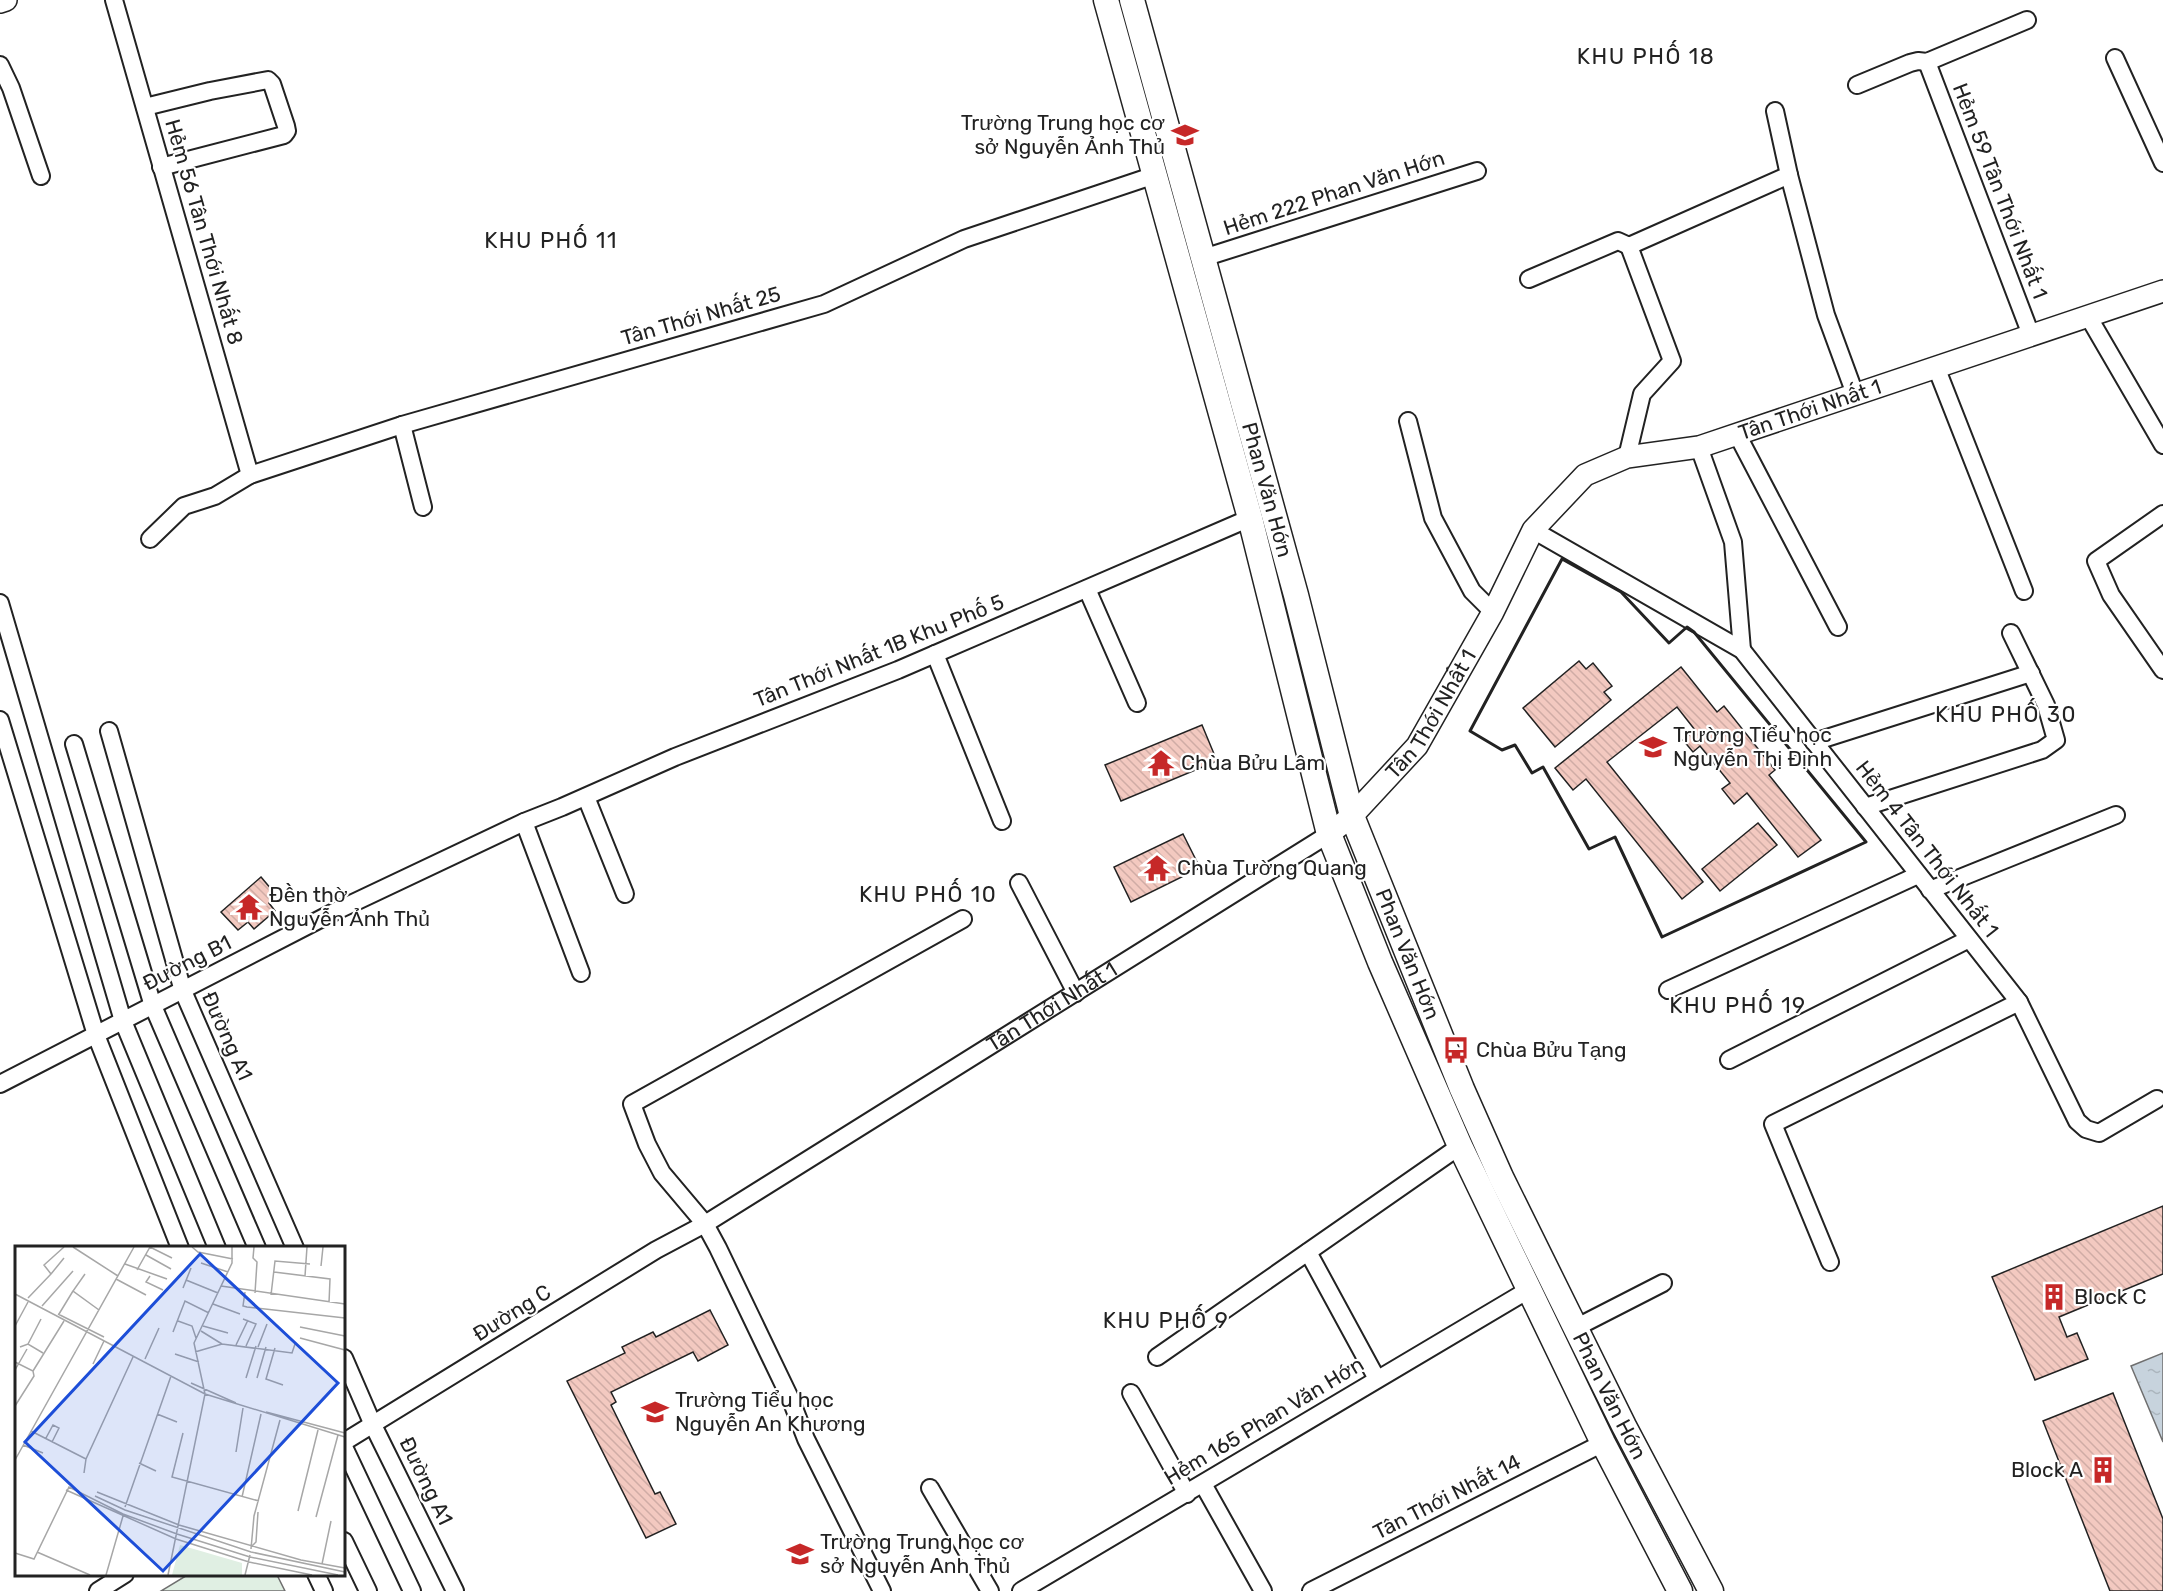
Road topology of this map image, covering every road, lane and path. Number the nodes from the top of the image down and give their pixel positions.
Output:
1 (6, 0) edge
2 (114, 0) edge
3 (1106, 0) edge
4 (1132, 0) edge
5 (0, 2) edge
6 (2027, 20) dead end
7 (2115, 58) dead end
8 (1927, 62) junction
9 (0, 65) edge
10 (1857, 85) dead end
11 (145, 107) junction
12 (1774, 111) dead end
13 (2163, 163) edge
14 (161, 167) junction
15 (1477, 171) dead end
16 (1155, 175) junction
17 (1789, 175) junction
18 (41, 176) dead end
19 (1629, 246) junction
20 (1203, 258) junction
21 (1528, 279) dead end
22 (2163, 291) edge
23 (2088, 316) junction
24 (2031, 335) junction
25 (1936, 367) junction
26 (1854, 394) junction
27 (1408, 421) dead end
28 (402, 424) junction
29 (1737, 434) junction
30 (2163, 445) edge
31 (1699, 447) junction
32 (1628, 457) junction
33 (250, 476) junction
34 (423, 507) dead end
35 (2163, 514) edge
36 (1250, 519) junction
37 (1533, 530) junction
38 (150, 539) dead end
39 (1087, 589) junction
40 (2024, 591) dead end
41 (0, 603) edge
42 (1493, 612) junction
43 (1838, 627) dead end
44 (2011, 633) dead end
45 (1742, 650) junction
46 (934, 654) junction
47 (2163, 670) edge
48 (2031, 673) junction
49 (1137, 703) dead end
50 (0, 720) edge
51 (109, 731) dead end
52 (1814, 742) junction
53 (74, 744) dead end
54 (586, 797) junction
55 (1865, 807) junction
56 (2116, 815) dead end
57 (1352, 816) junction
58 (1002, 821) dead end
59 (524, 822) junction
60 (1329, 834) junction
61 (1918, 875) junction
62 (1019, 883) dead end
63 (1930, 890) junction
64 (625, 894) dead end
65 (963, 919) dead end
66 (1969, 939) junction
67 (580, 973) dead end
68 (1668, 990) dead end
69 (183, 991) junction
70 (1076, 993) junction
71 (2019, 1002) junction
72 (153, 1006) junction
73 (123, 1021) junction
74 (96, 1035) junction
75 (1729, 1060) dead end
76 (0, 1084) edge
77 (2157, 1099) dead end
78 (1460, 1146) junction
79 (705, 1224) junction
80 (179, 1246) edge
81 (216, 1246) edge
82 (256, 1246) edge
83 (294, 1246) edge
84 (1308, 1251) junction
85 (1830, 1262) dead end
86 (1663, 1283) dead end
87 (1530, 1289) junction
88 (1577, 1328) junction
89 (1157, 1357) dead end
90 (345, 1360) edge
91 (1377, 1379) junction
92 (1131, 1393) dead end
93 (373, 1425) junction
94 (1603, 1443) junction
95 (345, 1444) edge
96 (345, 1447) edge
97 (1203, 1484) junction
98 (930, 1488) dead end
99 (1187, 1494) junction
100 (345, 1543) edge
101 (123, 1576) edge
102 (316, 1576) edge
103 (98, 1591) edge
104 (324, 1591) edge
105 (368, 1591) edge
106 (412, 1591) edge
107 (455, 1591) edge
108 (882, 1591) edge
109 (990, 1591) edge
110 (1021, 1591) edge
111 (1263, 1591) edge
112 (1311, 1591) edge
113 (1680, 1591) edge
114 (1711, 1591) edge

1 - 5 street
2 - 11 street, Hẻm 56 Tân Thới Nhất 8
3 - 16 main road, Phan Văn Hớn
4 - 20 main road, Phan Văn Hớn
6 - 8 street
7 - 13 street
8 - 10 street
8 - 24 street, Hẻm 59 Tân Thới Nhất 1
9 - 18 street
11 - 14 street, Hẻm 56 Tân Thới Nhất 8
11 - 14 street
12 - 17 street
14 - 33 street, Hẻm 56 Tân Thới Nhất 8
15 - 20 street, Hẻm 222 Phan Văn Hớn
16 - 28 street, Tân Thới Nhất 25
16 - 36 main road, Phan Văn Hớn
17 - 19 street
17 - 26 street
19 - 21 street
19 - 32 street
20 - 57 main road, Phan Văn Hớn
22 - 23 street, Tân Thới Nhất 1
23 - 24 street, Tân Thới Nhất 1
23 - 30 street
24 - 25 street, Tân Thới Nhất 1
25 - 26 street, Tân Thới Nhất 1
25 - 40 street
26 - 29 street, Tân Thới Nhất 1
27 - 42 street
28 - 33 street, Tân Thới Nhất 25
28 - 34 street
29 - 31 street, Tân Thới Nhất 1
29 - 43 street
31 - 32 street, Tân Thới Nhất 1
31 - 45 street
32 - 37 street, Tân Thới Nhất 1
33 - 38 street, Tân Thới Nhất 25
35 - 47 street
36 - 39 street, Tân Thới Nhất 1B Khu Phố 5
36 - 60 main road, Phan Văn Hớn
37 - 42 street, Tân Thới Nhất 1
37 - 45 street, Hẻm 4 Tân Thới Nhất 1
39 - 46 street, Tân Thới Nhất 1B Khu Phố 5
39 - 49 street
41 - 73 street
42 - 57 street, Tân Thới Nhất 1
44 - 48 street
45 - 52 street, Hẻm 4 Tân Thới Nhất 1
46 - 54 street, Tân Thới Nhất 1B Khu Phố 5
46 - 58 street
48 - 52 street
48 - 55 street
50 - 74 street
51 - 69 street, Đường A1
52 - 55 street, Hẻm 4 Tân Thới Nhất 1
53 - 72 street
54 - 59 street, Tân Thới Nhất 1B Khu Phố 5
54 - 64 street
55 - 61 street, Hẻm 4 Tân Thới Nhất 1
56 - 63 street
57 - 60 street, Tân Thới Nhất 1
57 - 88 main road, Phan Văn Hớn
59 - 67 street
59 - 69 street, Đường B1
60 - 70 street, Tân Thới Nhất 1
60 - 78 main road, Phan Văn Hớn
61 - 63 street, Hẻm 4 Tân Thới Nhất 1
61 - 68 street
62 - 70 street
63 - 66 street, Hẻm 4 Tân Thới Nhất 1
65 - 79 street
66 - 71 street, Hẻm 4 Tân Thới Nhất 1
66 - 75 street
69 - 72 street, Đường B1
69 - 83 street, Đường A1
70 - 79 street, Tân Thới Nhất 1
71 - 77 street, Hẻm 4 Tân Thới Nhất 1
71 - 85 street
72 - 73 street, Đường B1
72 - 82 street
73 - 74 street, Đường B1
73 - 81 street
74 - 76 street, Đường B1
74 - 80 street
78 - 84 street
78 - 87 main road, Phan Văn Hớn
79 - 93 street, Đường C
79 - 108 street
84 - 89 street
84 - 91 street
86 - 88 street
87 - 91 street, Hẻm 165 Phan Văn Hớn
87 - 94 main road, Phan Văn Hớn
88 - 114 main road, Phan Văn Hớn
90 - 93 street, Đường A1
91 - 97 street, Hẻm 165 Phan Văn Hớn
92 - 99 street
93 - 95 street, Đường C
93 - 107 street, Đường A1
94 - 112 street, Tân Thới Nhất 14
94 - 113 main road, Phan Văn Hớn
96 - 106 street
97 - 99 street, Hẻm 165 Phan Văn Hớn
97 - 111 street
98 - 109 street
99 - 110 street, Hẻm 165 Phan Văn Hớn
100 - 105 street
101 - 103 street
102 - 104 street

